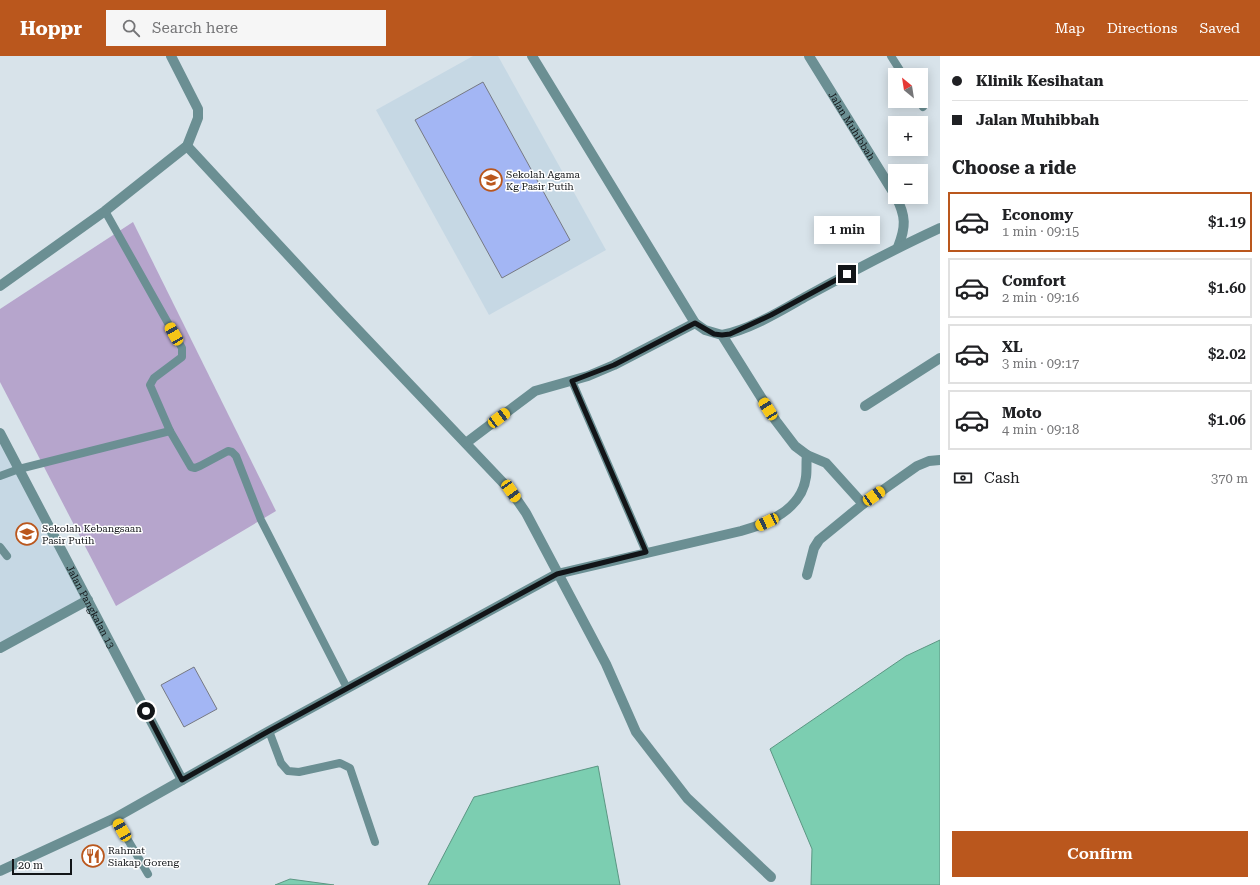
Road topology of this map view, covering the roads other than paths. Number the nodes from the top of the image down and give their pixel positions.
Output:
1 (172, 56) edge
2 (532, 56) edge
3 (809, 56) edge
4 (891, 56) edge
5 (899, 68) edge
6 (187, 146) junction
7 (888, 185) edge
8 (898, 204) edge
9 (105, 211) junction
10 (940, 228) edge
11 (898, 247) junction
12 (0, 286) edge
13 (695, 323) junction
14 (722, 335) junction
15 (940, 358) edge
16 (572, 381) junction
17 (865, 406) dead end
18 (170, 431) junction
19 (0, 433) edge
20 (466, 443) junction
21 (807, 455) junction
22 (940, 460) edge
23 (19, 468) junction
24 (0, 476) edge
25 (863, 504) junction
26 (0, 548) edge
27 (646, 552) junction
28 (7, 556) dead end
29 (557, 574) junction
30 (807, 575) dead end
31 (88, 600) junction
32 (0, 648) edge
33 (346, 688) junction
34 (269, 731) junction
35 (182, 780) junction
36 (115, 818) junction
37 (375, 842) dead end
38 (0, 871) edge
39 (148, 874) dead end
40 (771, 877) dead end

1 - 6 street
2 - 13 street
3 - 7 street, Jalan Muhibbah
4 - 5 lane
6 - 9 street
6 - 20 street
8 - 11 street, Jalan Muhibbah
9 - 12 street
9 - 18 lane
10 - 11 street
11 - 14 street
13 - 14 street
13 - 16 street
14 - 21 street
15 - 17 street
16 - 20 street
16 - 27 lane
18 - 23 lane
18 - 33 lane
19 - 23 street, Jalan Pangkalan 13
20 - 29 street
21 - 25 street
21 - 27 street
22 - 25 street
23 - 24 lane
23 - 31 street, Jalan Pangkalan 13
25 - 30 street
26 - 28 lane
27 - 29 street
29 - 33 street
29 - 40 street
31 - 32 street
31 - 35 street, Jalan Pangkalan 13
33 - 34 street
34 - 35 street
34 - 37 lane
35 - 36 street
36 - 38 street
36 - 39 lane

